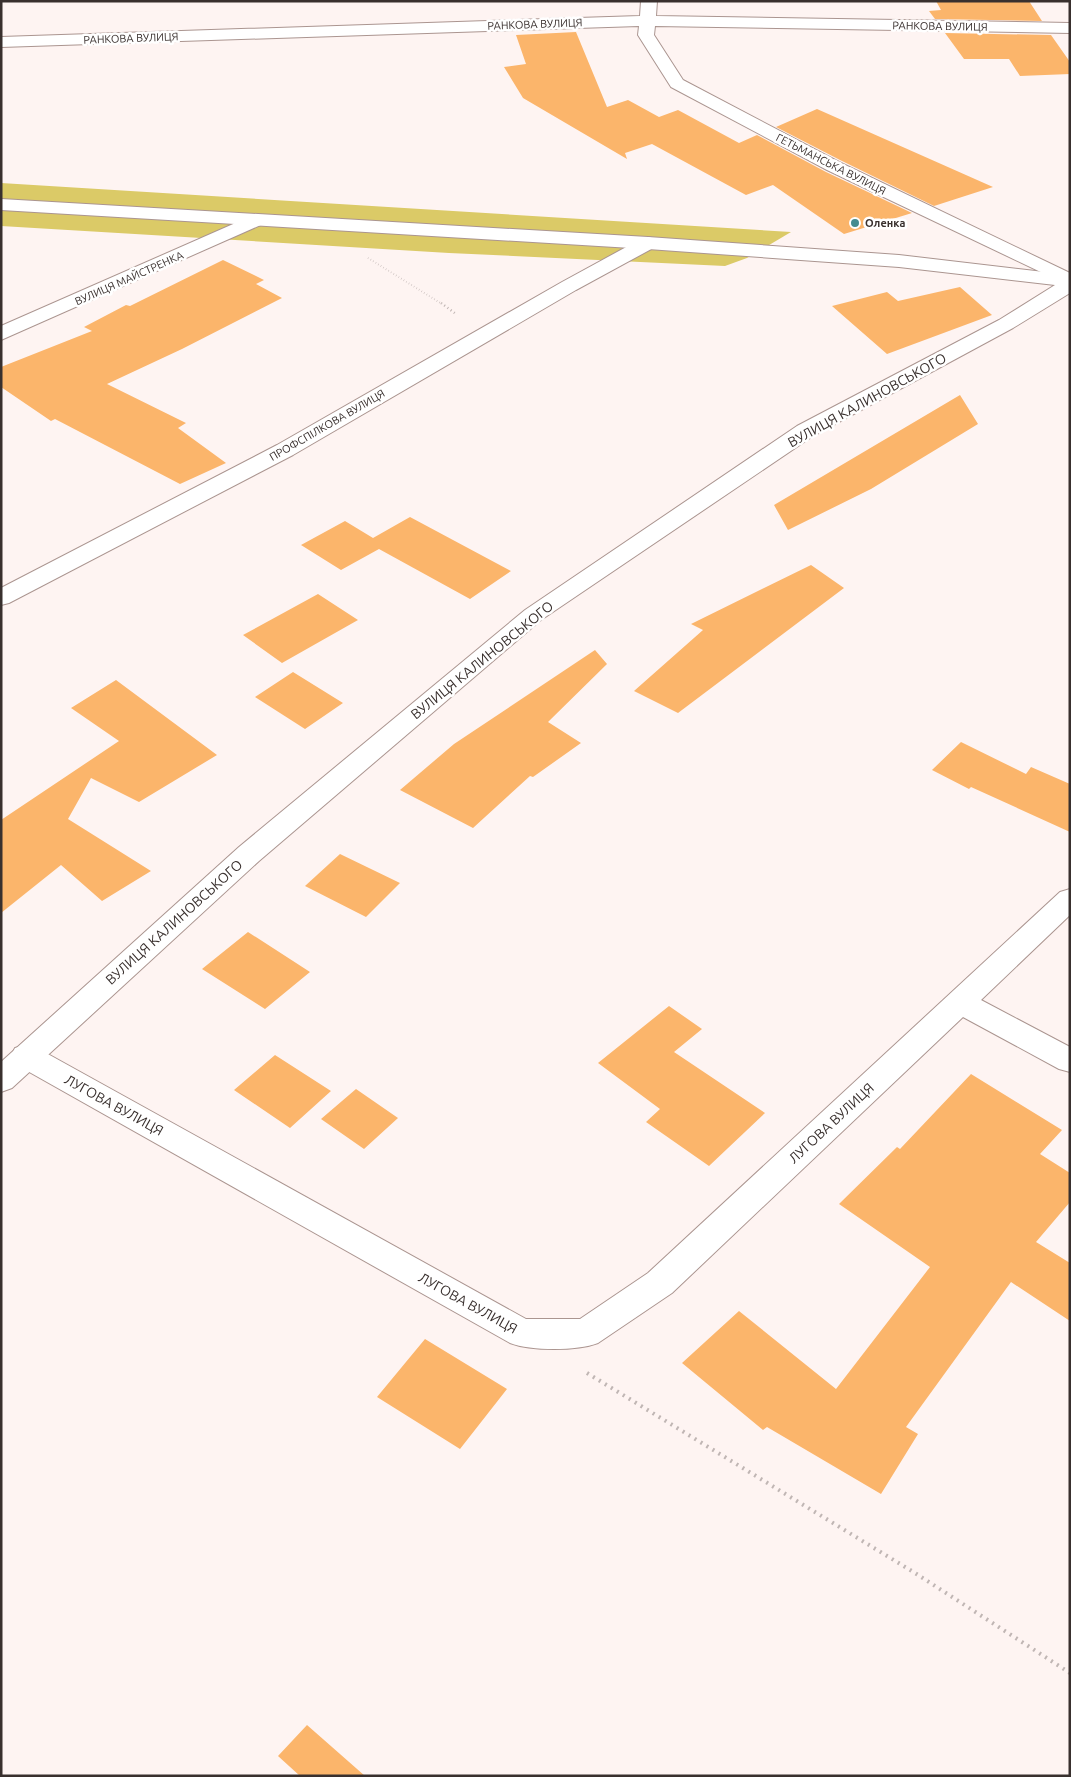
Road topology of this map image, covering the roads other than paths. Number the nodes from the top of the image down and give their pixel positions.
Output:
1 (649, 1) edge
2 (647, 21) junction
3 (1070, 28) edge
4 (1, 42) edge
5 (1, 204) edge
6 (256, 220) junction
7 (648, 243) junction
8 (1070, 281) edge
9 (1, 334) edge
10 (1, 598) edge
11 (1070, 899) edge
12 (960, 1002) junction
13 (26, 1056) junction
14 (1070, 1061) edge
15 (1, 1080) edge

1 - 2 street, ГЕТЬМАНСЬКА ВУЛИЦЯ
2 - 3 street, РАНКОВА ВУЛИЦЯ
2 - 4 street, РАНКОВА ВУЛИЦЯ
2 - 8 street, ГЕТЬМАНСЬКА ВУЛИЦЯ
5 - 6 street
6 - 7 street
6 - 9 street, ВУЛИЦЯ МАЙСТРЕНКА
7 - 8 street
7 - 10 street, ПРОФСПІЛКОВА ВУЛИЦЯ
8 - 13 street, ВУЛИЦЯ КАЛИНОВСЬКОГО
11 - 12 street, ЛУГОВА ВУЛИЦЯ
12 - 13 street, ЛУГОВА ВУЛИЦЯ
12 - 14 street
13 - 15 street, ВУЛИЦЯ КАЛИНОВСЬКОГО

